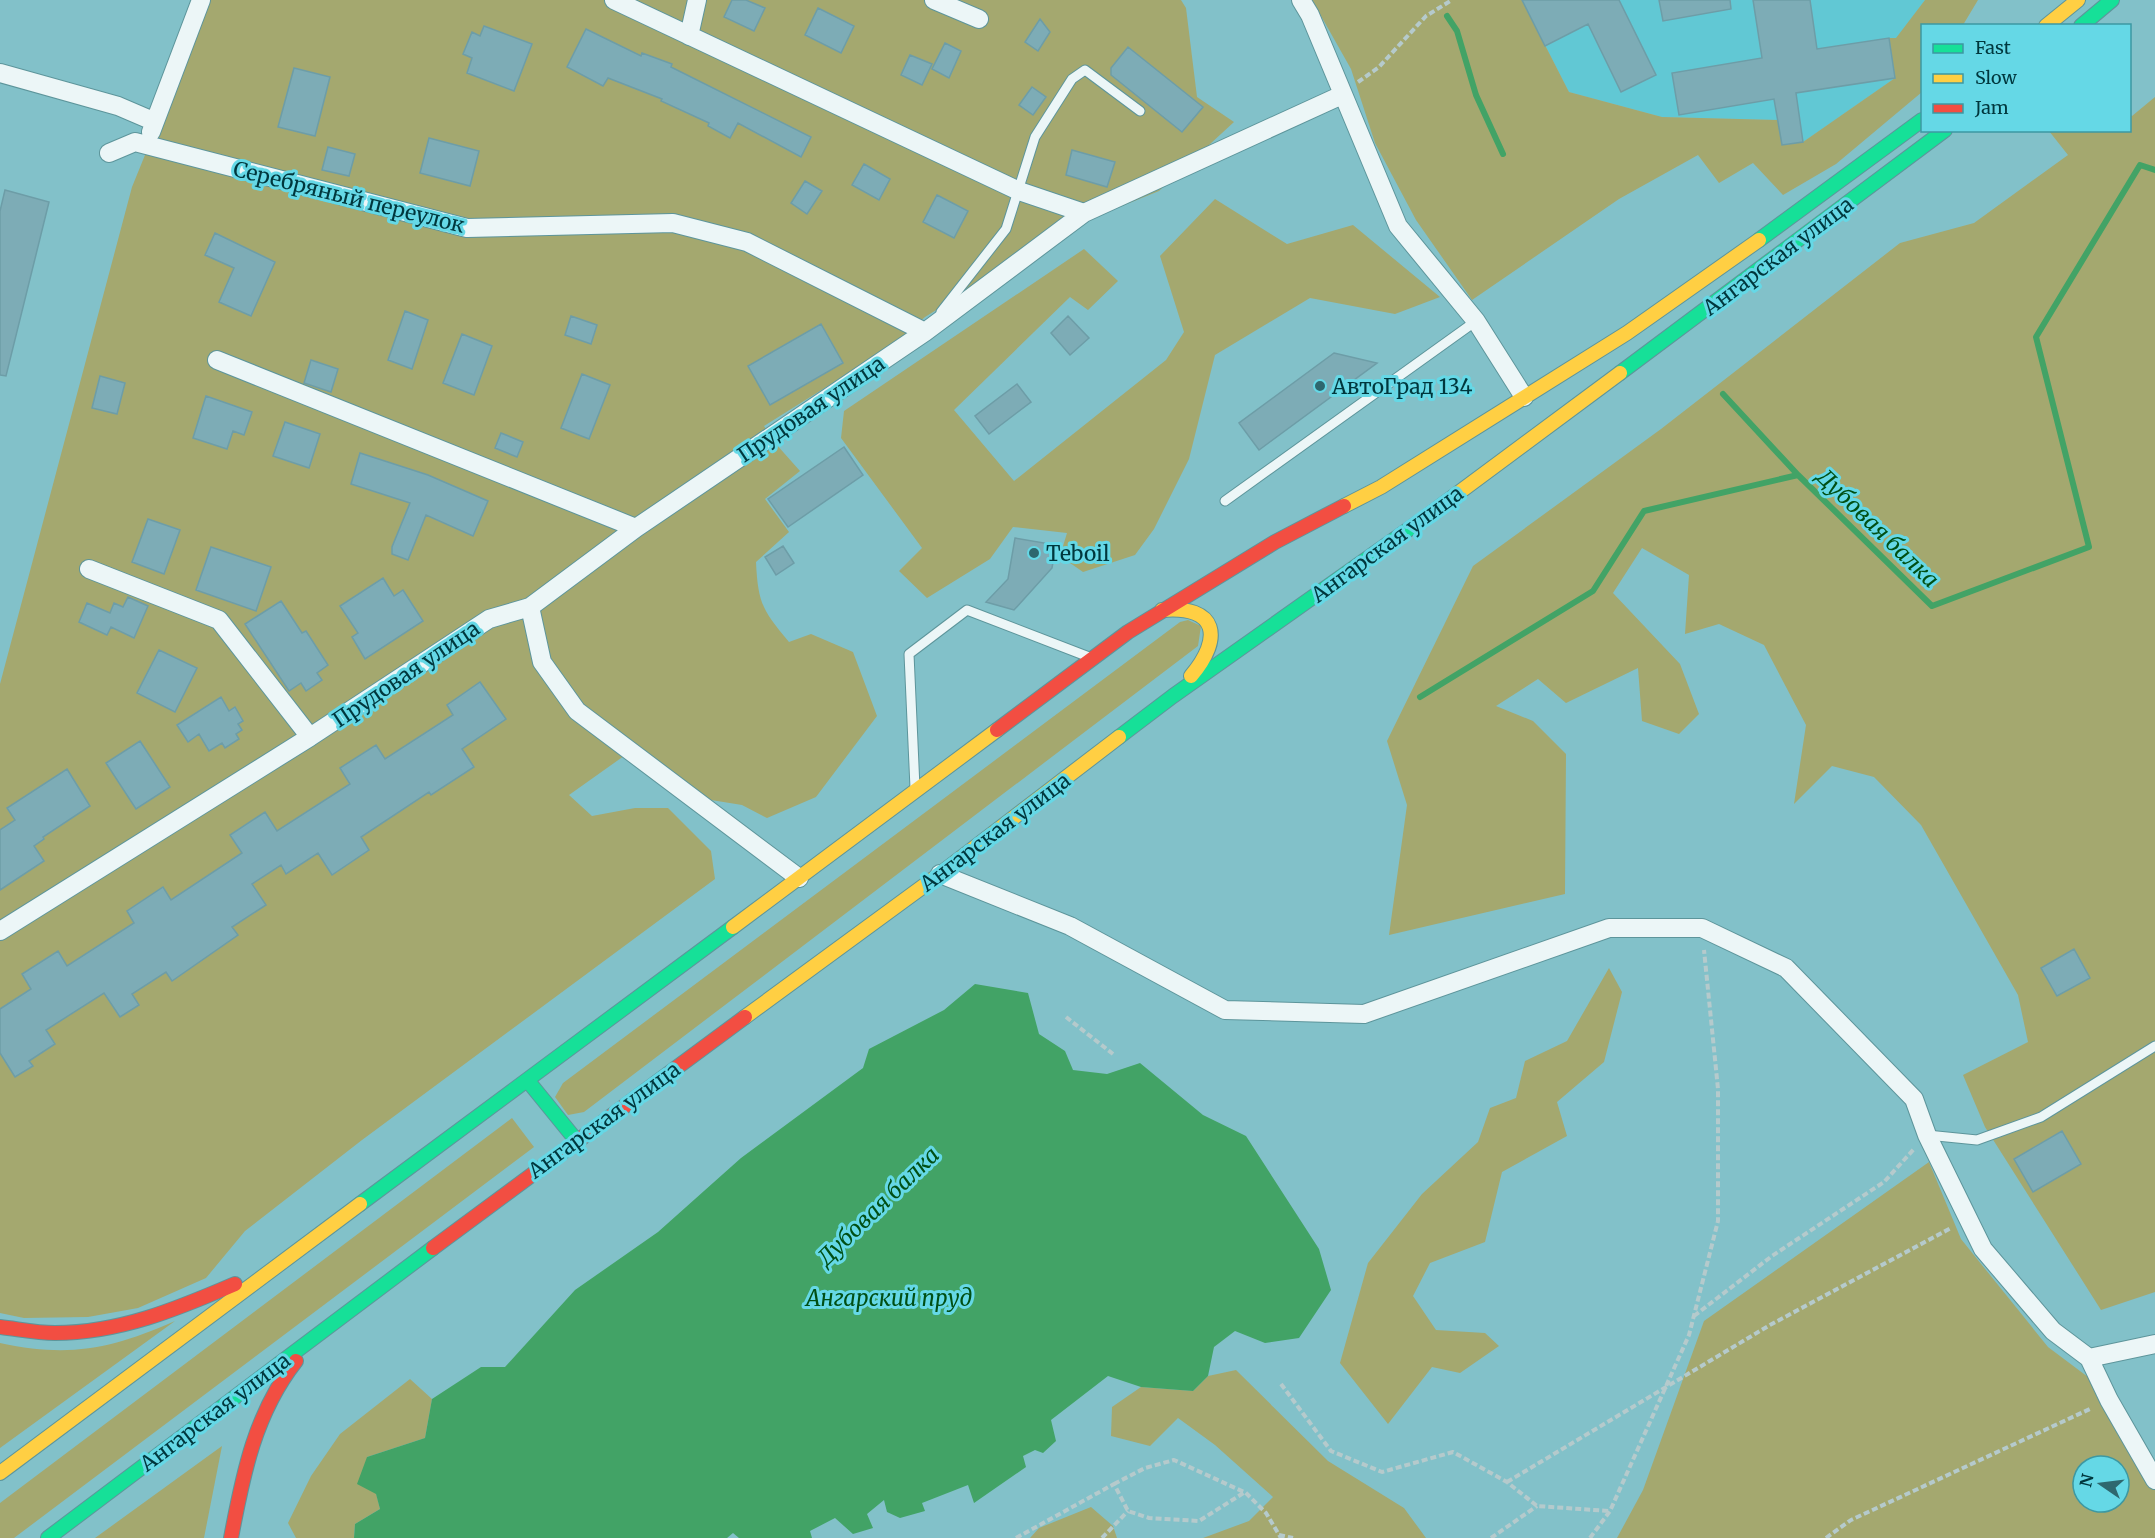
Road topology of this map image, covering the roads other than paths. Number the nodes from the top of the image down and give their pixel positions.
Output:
1 (201, 0) edge
2 (614, 0) edge
3 (697, 0) edge
4 (934, 0) edge
5 (1300, 0) edge
6 (2078, 0) edge
7 (2112, 0) edge
8 (980, 19) dead end
9 (2048, 24) edge
10 (2083, 24) edge
11 (689, 36) junction
12 (0, 73) edge
13 (1342, 95) junction
14 (1140, 111) dead end
15 (1921, 121) edge
16 (153, 122) junction
17 (1942, 132) edge
18 (147, 145) junction
19 (109, 153) dead end
20 (1019, 191) junction
21 (1084, 213) junction
22 (1476, 321) junction
23 (925, 332) junction
24 (217, 360) dead end
25 (1524, 397) junction
26 (1225, 501) dead end
27 (636, 528) junction
28 (90, 569) dead end
29 (530, 607) junction
30 (1162, 610) junction
31 (1091, 658) junction
32 (1173, 696) junction
33 (310, 737) junction
34 (916, 792) junction
35 (940, 874) junction
36 (799, 878) junction
37 (0, 931) edge
38 (2155, 1046) edge
39 (528, 1081) junction
40 (1927, 1135) junction
41 (576, 1140) junction
42 (274, 1267) junction
43 (0, 1327) edge
44 (324, 1329) junction
45 (2155, 1344) edge
46 (2090, 1358) junction
47 (0, 1473) edge
48 (2155, 1480) edge
49 (48, 1538) edge
50 (231, 1538) edge

1 - 16 street
2 - 11 street
3 - 11 street
4 - 8 street
5 - 13 street
6 - 9 main road
7 - 10 main road
11 - 20 street
12 - 16 street
13 - 21 street, Прудовая улица
13 - 22 street
14 - 20 lane
15 - 25 main road, Ангарская улица
16 - 18 street
17 - 32 main road, Ангарская улица
18 - 19 street
18 - 23 street, Серебряный переулок
20 - 21 street
20 - 23 lane
21 - 23 street, Прудовая улица
22 - 25 street
22 - 26 lane
23 - 27 street, Прудовая улица
24 - 27 street
25 - 30 main road, Ангарская улица
27 - 29 street, Прудовая улица
28 - 33 street
29 - 33 street, Прудовая улица
29 - 36 street
30 - 31 main road, Ангарская улица
30 - 32 main road
31 - 34 main road, Ангарская улица
31 - 34 lane
32 - 35 main road, Ангарская улица
33 - 37 street, Прудовая улица
34 - 36 main road, Ангарская улица
35 - 40 street
35 - 41 main road, Ангарская улица
36 - 39 main road, Ангарская улица
38 - 40 lane
39 - 41 main road
39 - 42 main road, Ангарская улица
40 - 46 street
41 - 44 main road, Ангарская улица
42 - 43 main road
42 - 47 main road, Ангарская улица
44 - 49 main road, Ангарская улица
44 - 50 main road
45 - 46 street
46 - 48 street

